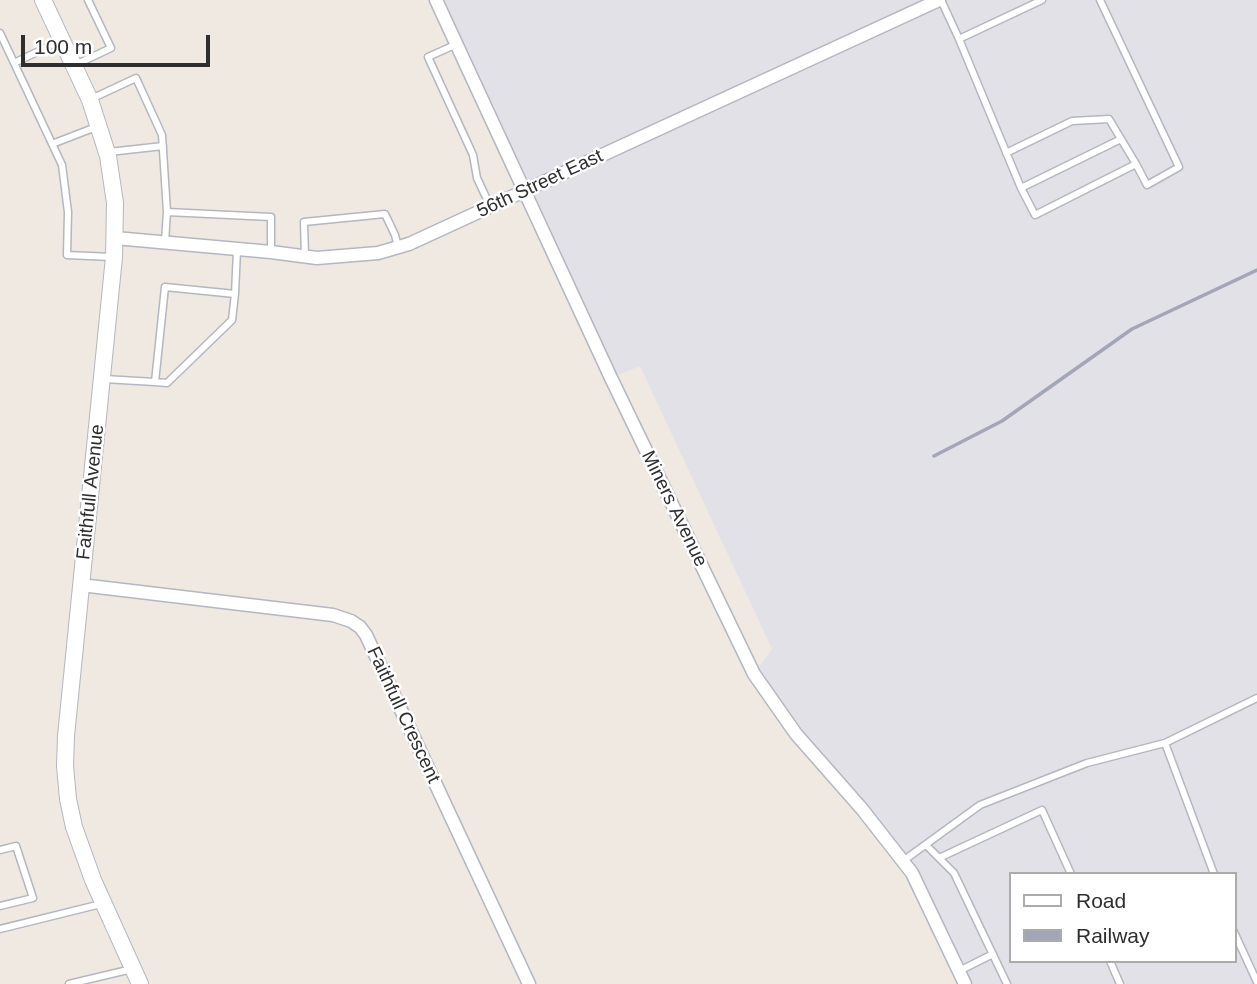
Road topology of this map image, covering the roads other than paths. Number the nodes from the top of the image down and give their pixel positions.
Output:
1 (44, 0) edge
2 (88, 0) edge
3 (436, 0) edge
4 (940, 0) edge
5 (1042, 0) edge
6 (1100, 0) edge
7 (0, 33) edge
8 (959, 39) junction
9 (62, 41) junction
10 (457, 44) junction
11 (14, 63) junction
12 (74, 65) junction
13 (90, 100) junction
14 (99, 127) junction
15 (1121, 139) junction
16 (52, 145) junction
17 (163, 146) junction
18 (107, 152) junction
19 (1006, 153) junction
20 (1136, 164) junction
21 (1021, 188) junction
22 (526, 190) junction
23 (490, 206) junction
24 (167, 212) junction
25 (115, 238) junction
26 (165, 242) junction
27 (398, 247) junction
28 (237, 250) junction
29 (271, 252) junction
30 (114, 257) junction
31 (305, 257) junction
32 (235, 294) junction
33 (102, 379) junction
34 (155, 382) junction
35 (81, 585) junction
36 (1257, 698) edge
37 (1166, 743) junction
38 (926, 845) junction
39 (0, 850) edge
40 (939, 858) junction
41 (903, 861) junction
42 (1070, 872) edge
43 (1213, 872) edge
44 (103, 903) junction
45 (0, 906) edge
46 (0, 929) edge
47 (1236, 936) edge
48 (993, 954) junction
49 (1111, 963) edge
50 (959, 971) junction
51 (137, 976) edge
52 (88, 982) edge
53 (1257, 982) edge
54 (69, 984) edge
55 (529, 984) edge
56 (965, 984) edge
57 (1007, 984) edge
58 (1120, 984) edge

1 - 9 street, Faithfull Avenue
2 - 12 lane
3 - 10 street, Miners Avenue
4 - 8 lane
4 - 22 street, 56th Street East
5 - 8 lane
6 - 20 lane
7 - 11 lane
8 - 19 lane
9 - 11 lane
9 - 12 street, Faithfull Avenue
10 - 22 street, Miners Avenue
10 - 23 lane
11 - 16 lane
12 - 13 street, Faithfull Avenue
13 - 14 street, Faithfull Avenue
13 - 17 lane
14 - 16 lane
14 - 18 street, Faithfull Avenue
15 - 19 lane
15 - 20 lane
15 - 21 lane
16 - 30 lane
17 - 18 lane
17 - 24 lane
18 - 25 street, Faithfull Avenue
19 - 21 lane
20 - 21 lane
22 - 23 street, 56th Street East
22 - 41 street, Miners Avenue
23 - 27 street, 56th Street East
24 - 26 lane
24 - 29 lane
25 - 26 street, 56th Street East
25 - 30 street, Faithfull Avenue
26 - 28 street, 56th Street East
27 - 31 street, 56th Street East
27 - 31 lane
28 - 29 street, 56th Street East
28 - 32 lane
29 - 31 street, 56th Street East
30 - 33 street, Faithfull Avenue
32 - 34 lane
32 - 34 lane
33 - 34 lane
33 - 35 street, Faithfull Avenue
35 - 44 street, Faithfull Avenue
35 - 55 street, Faithfull Crescent
36 - 37 lane
37 - 38 lane
37 - 43 lane
38 - 40 lane
38 - 41 lane
39 - 45 lane
40 - 42 lane
40 - 48 lane
41 - 50 street, Miners Avenue
44 - 46 lane
44 - 51 street, Faithfull Avenue
47 - 53 lane
48 - 50 lane
48 - 57 lane
49 - 58 lane
50 - 56 street, Miners Avenue
51 - 52 lane
52 - 54 lane

